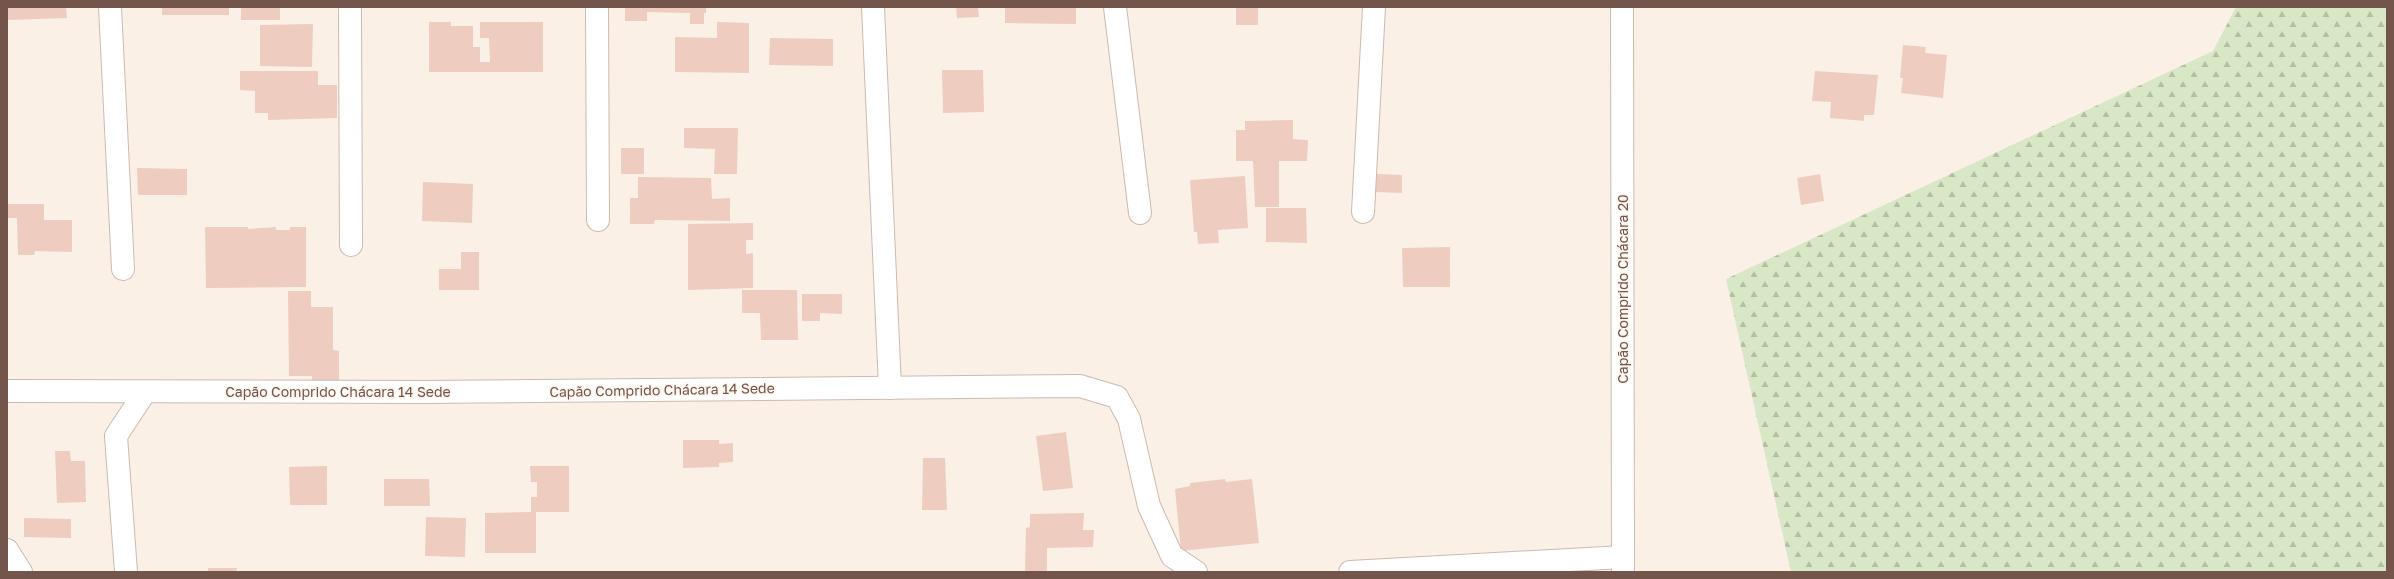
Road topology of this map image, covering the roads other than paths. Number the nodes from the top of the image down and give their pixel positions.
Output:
1 (110, 7) edge
2 (350, 7) edge
3 (597, 7) edge
4 (873, 7) edge
5 (1115, 7) edge
6 (1374, 7) edge
7 (1622, 7) edge
8 (1362, 212) dead end
9 (1140, 213) dead end
10 (598, 220) dead end
11 (351, 245) dead end
12 (123, 269) dead end
13 (890, 388) junction
14 (7, 391) edge
15 (145, 392) junction
16 (7, 550) edge
17 (1623, 565) edge
18 (1375, 571) edge
19 (21, 572) edge
20 (126, 572) edge
21 (1196, 572) edge
22 (1350, 572) edge

1 - 12 street
2 - 11 street
3 - 10 street
4 - 13 street
5 - 9 street
6 - 8 street
7 - 17 street, Capão Comprido Chácara 20
13 - 15 street, Capão Comprido Chácara 14 Sede
13 - 21 street, Capão Comprido Chácara 14 Sede
14 - 15 street, Capão Comprido Chácara 14 Sede
15 - 20 street
16 - 19 street
17 - 18 street
18 - 22 street

